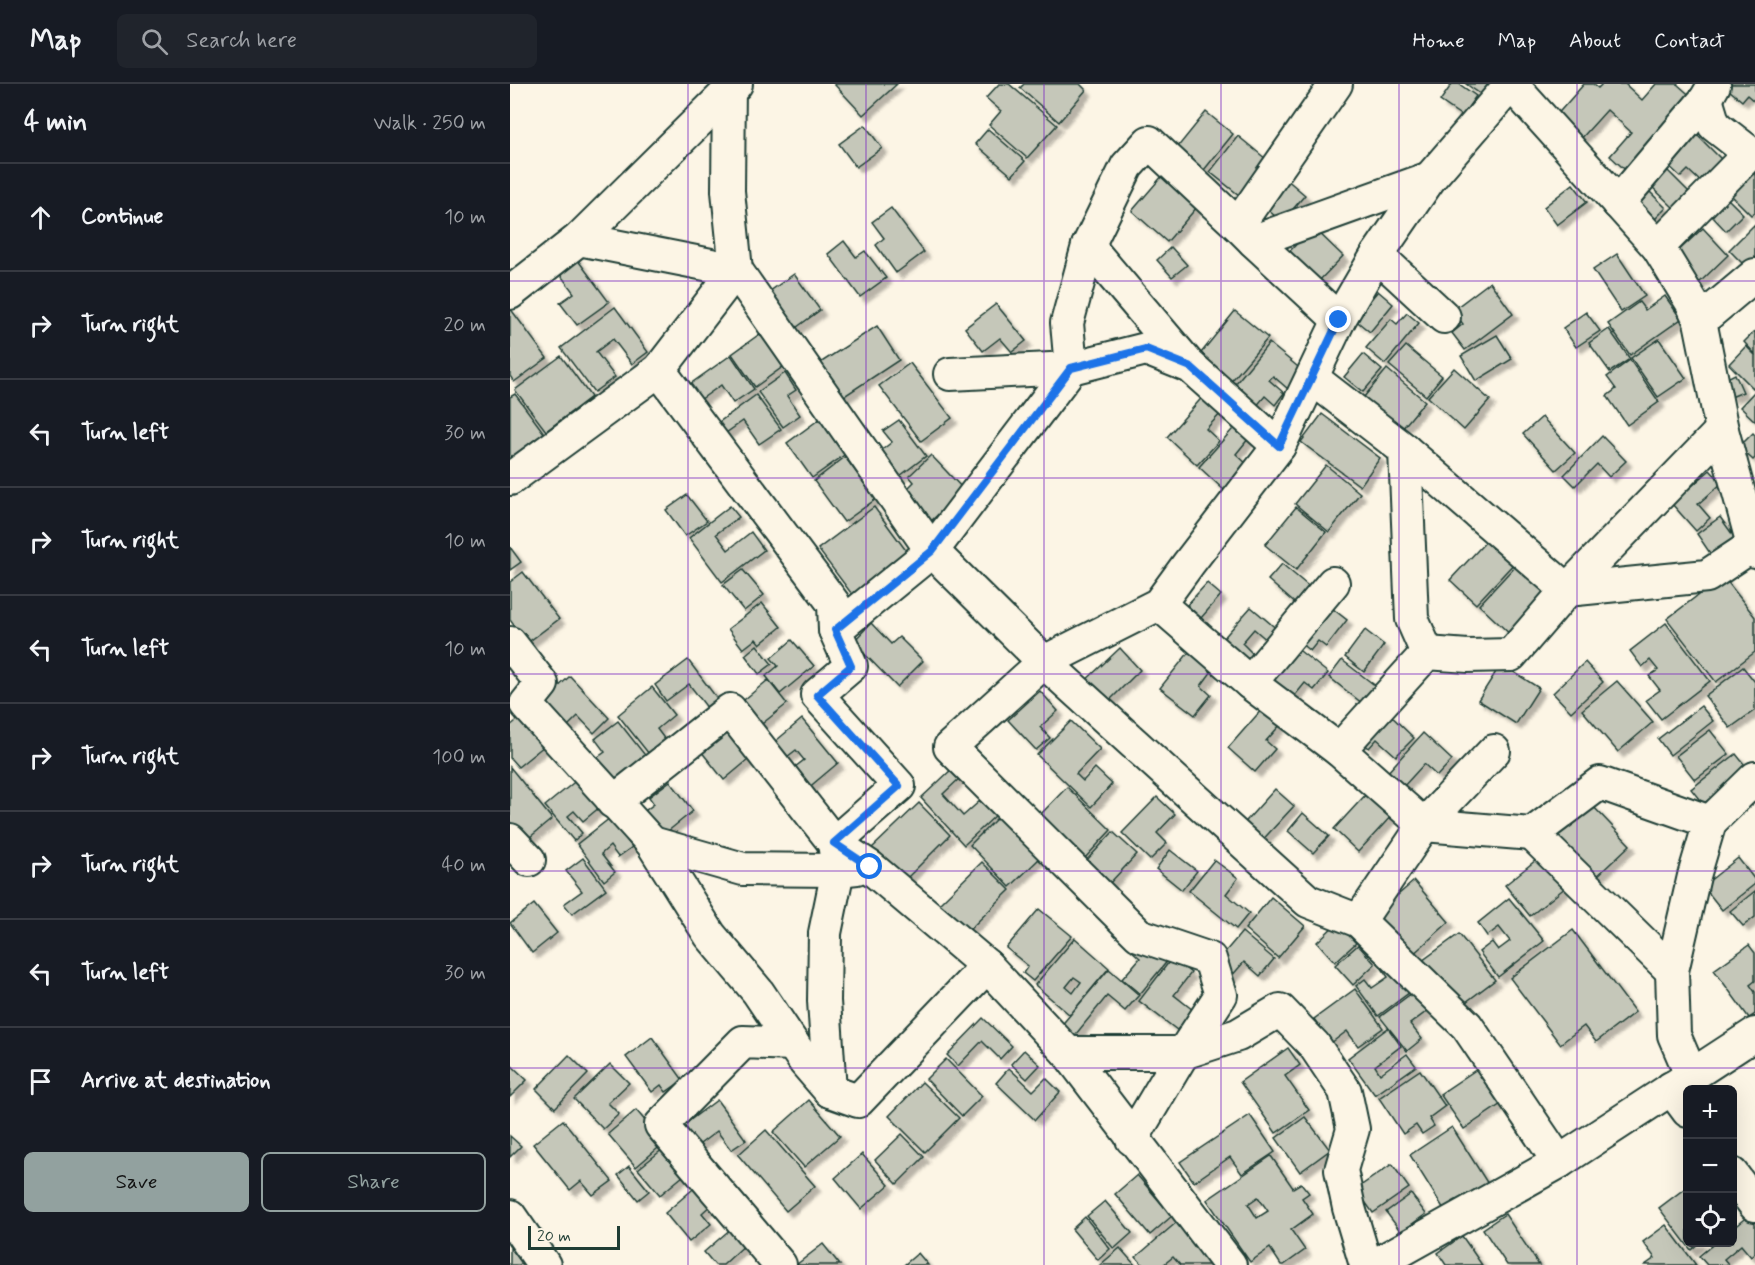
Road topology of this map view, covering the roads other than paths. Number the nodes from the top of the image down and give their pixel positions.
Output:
1 (1336, 84) edge
2 (1511, 84) edge
3 (732, 86) edge
4 (1711, 91) edge
5 (1753, 150) edge
6 (1430, 178) junction
7 (1618, 203) junction
8 (1246, 233) junction
9 (579, 239) junction
10 (1088, 246) junction
11 (1658, 247) junction
12 (1377, 255) junction
13 (736, 270) junction
14 (1755, 275) edge
15 (510, 293) edge
16 (1444, 317) dead end
17 (1339, 320) junction
18 (1700, 321) junction
19 (1191, 367) junction
20 (1071, 368) junction
21 (658, 370) junction
22 (950, 374) dead end
23 (1311, 378) junction
24 (1722, 430) junction
25 (1279, 446) junction
26 (1405, 450) junction
27 (510, 479) edge
28 (1755, 544) edge
29 (932, 551) junction
30 (1755, 552) edge
31 (1333, 583) dead end
32 (1568, 590) junction
33 (1159, 604) junction
34 (835, 630) junction
35 (510, 643) edge
36 (1428, 652) junction
37 (1044, 662) junction
38 (1250, 683) junction
39 (1339, 750) junction
40 (1494, 751) dead end
41 (1755, 778) edge
42 (613, 802) junction
43 (1710, 822) junction
44 (1424, 825) junction
45 (1532, 834) junction
46 (652, 843) junction
47 (836, 856) junction
48 (1359, 921) junction
49 (987, 966) junction
50 (1671, 970) junction
51 (1755, 1034) edge
52 (793, 1044) junction
53 (1068, 1053) junction
54 (1183, 1053) junction
55 (1693, 1085) edge
56 (1683, 1086) edge
57 (830, 1091) junction
58 (1683, 1093) edge
59 (1132, 1138) junction
60 (1559, 1162) junction
61 (1737, 1181) edge
62 (1755, 1205) edge
63 (510, 1216) edge
64 (544, 1265) edge
65 (780, 1265) edge
66 (1230, 1265) edge
67 (1366, 1265) edge
68 (1375, 1265) edge

1 - 8 street
2 - 6 street
2 - 7 street
3 - 9 street
3 - 13 street
4 - 5 street
4 - 7 street
5 - 11 street
6 - 8 street
6 - 12 street
7 - 11 street
8 - 10 street
8 - 17 street
9 - 13 street
9 - 15 street
10 - 19 street
10 - 20 street
11 - 18 street
12 - 16 street
12 - 17 street
13 - 21 street
13 - 29 street
14 - 18 street
17 - 23 street
18 - 24 street
19 - 20 street
19 - 25 street
20 - 22 street
20 - 29 street
21 - 27 street
21 - 34 street
23 - 25 street
23 - 26 street
24 - 28 street
24 - 32 street
25 - 33 street
26 - 32 street
26 - 36 street
28 - 30 street
28 - 32 street
29 - 34 street
29 - 37 street
31 - 38 street
32 - 36 street
33 - 37 street
33 - 38 street
34 - 47 street
35 - 42 street
36 - 39 street
37 - 48 street
37 - 54 street
38 - 39 street
39 - 44 street
40 - 44 street
41 - 43 street
42 - 46 street
42 - 47 street
43 - 45 street
43 - 50 street
44 - 45 street
44 - 48 street
45 - 50 street
46 - 47 street
46 - 52 street
47 - 49 street
47 - 57 street
48 - 60 street
49 - 53 street
49 - 57 street
50 - 56 street
51 - 55 street
52 - 57 street
52 - 65 street
53 - 54 street
53 - 59 street
54 - 59 street
54 - 67 street
58 - 60 street
59 - 66 street
60 - 68 street
61 - 62 street
63 - 64 street

